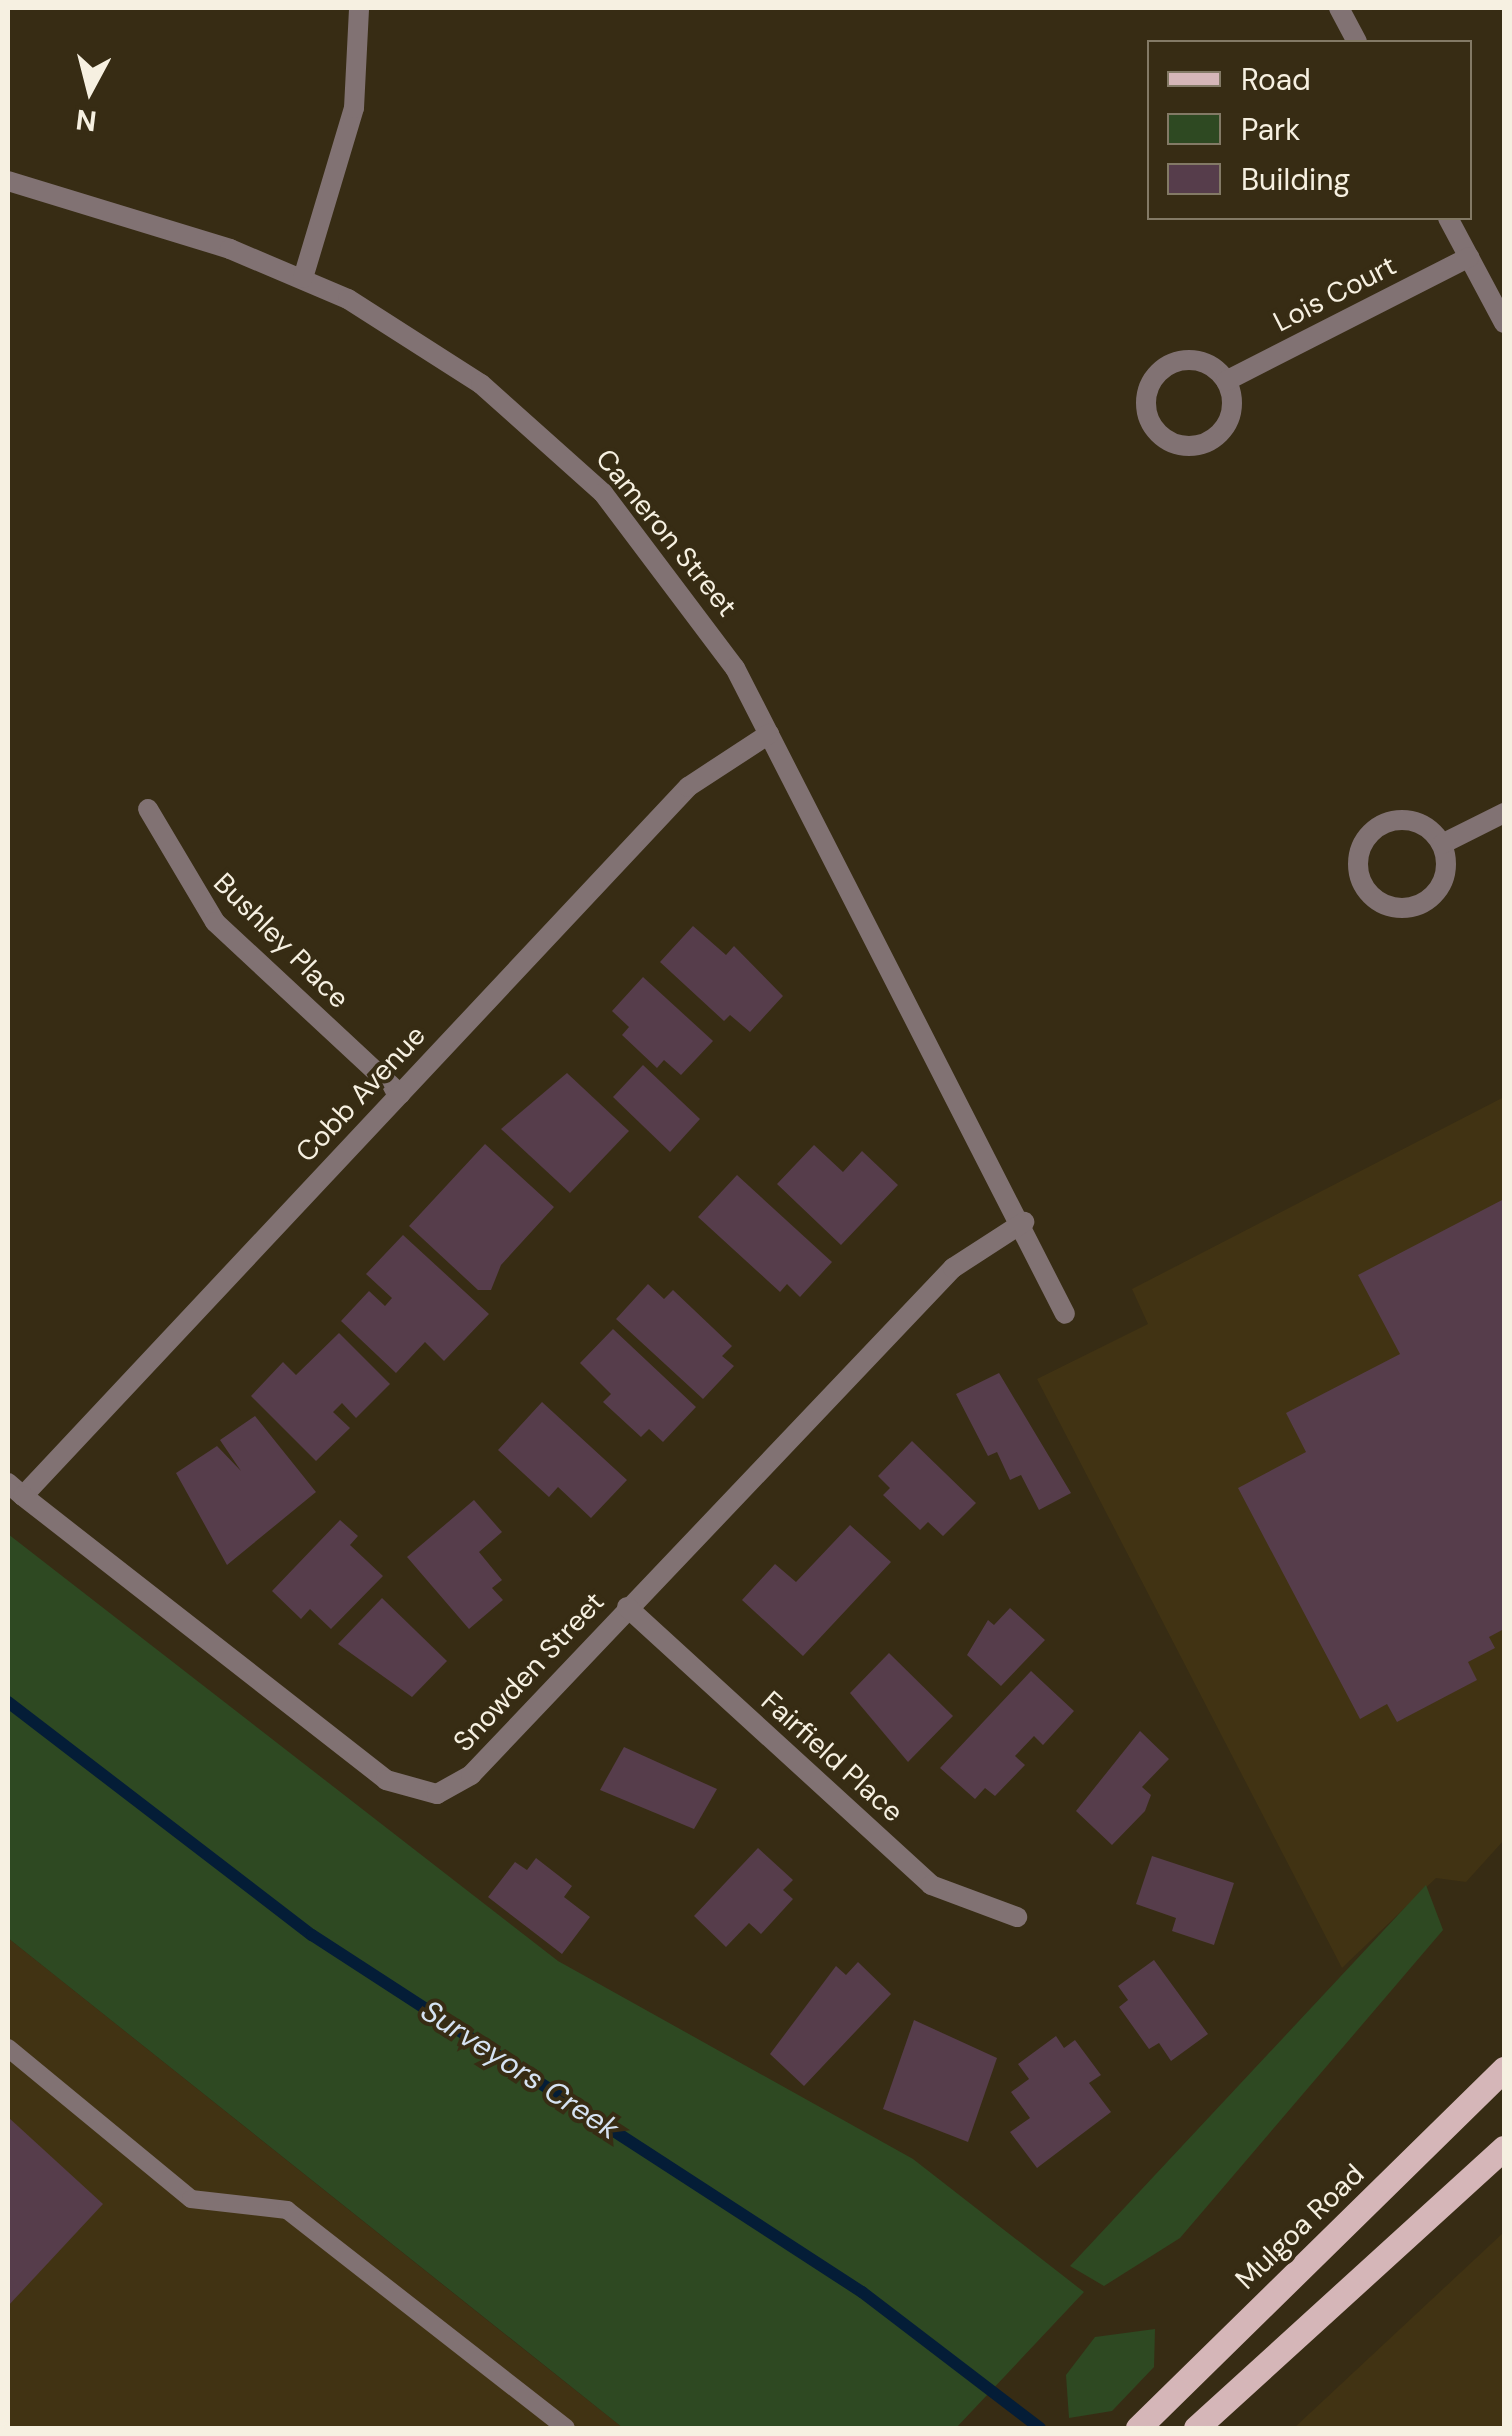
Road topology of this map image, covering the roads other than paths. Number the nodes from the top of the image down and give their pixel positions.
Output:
1 (359, 8) edge
2 (1339, 8) edge
3 (1356, 40) edge
4 (8, 180) edge
5 (1449, 220) edge
6 (1468, 257) junction
7 (303, 278) junction
8 (1504, 323) edge
9 (1226, 381) junction
10 (768, 734) junction
11 (148, 810) dead end
12 (1504, 813) edge
13 (1442, 844) junction
14 (400, 1094) junction
15 (1024, 1222) junction
16 (1065, 1314) dead end
17 (15, 1489) edge
18 (627, 1607) junction
19 (1017, 1918) dead end
20 (8, 2048) edge
21 (1504, 2069) edge
22 (1504, 2148) edge
23 (566, 2428) edge
24 (1138, 2428) edge
25 (1196, 2428) edge

1 - 7 street
2 - 3 street
4 - 7 street, Cameron Street
5 - 6 street
6 - 8 street
6 - 9 street, Lois Court
7 - 10 street, Cameron Street
9 - 9 street
10 - 14 street, Cobb Avenue
10 - 15 street, Cameron Street
11 - 14 street, Bushley Place
12 - 13 street
13 - 13 street
14 - 17 street, Cobb Avenue
15 - 16 street, Cameron Street
15 - 18 street, Snowden Street
17 - 18 street, Snowden Street
18 - 19 street, Fairfield Place
20 - 23 lane
21 - 24 main road, Mulgoa Road
22 - 25 main road

